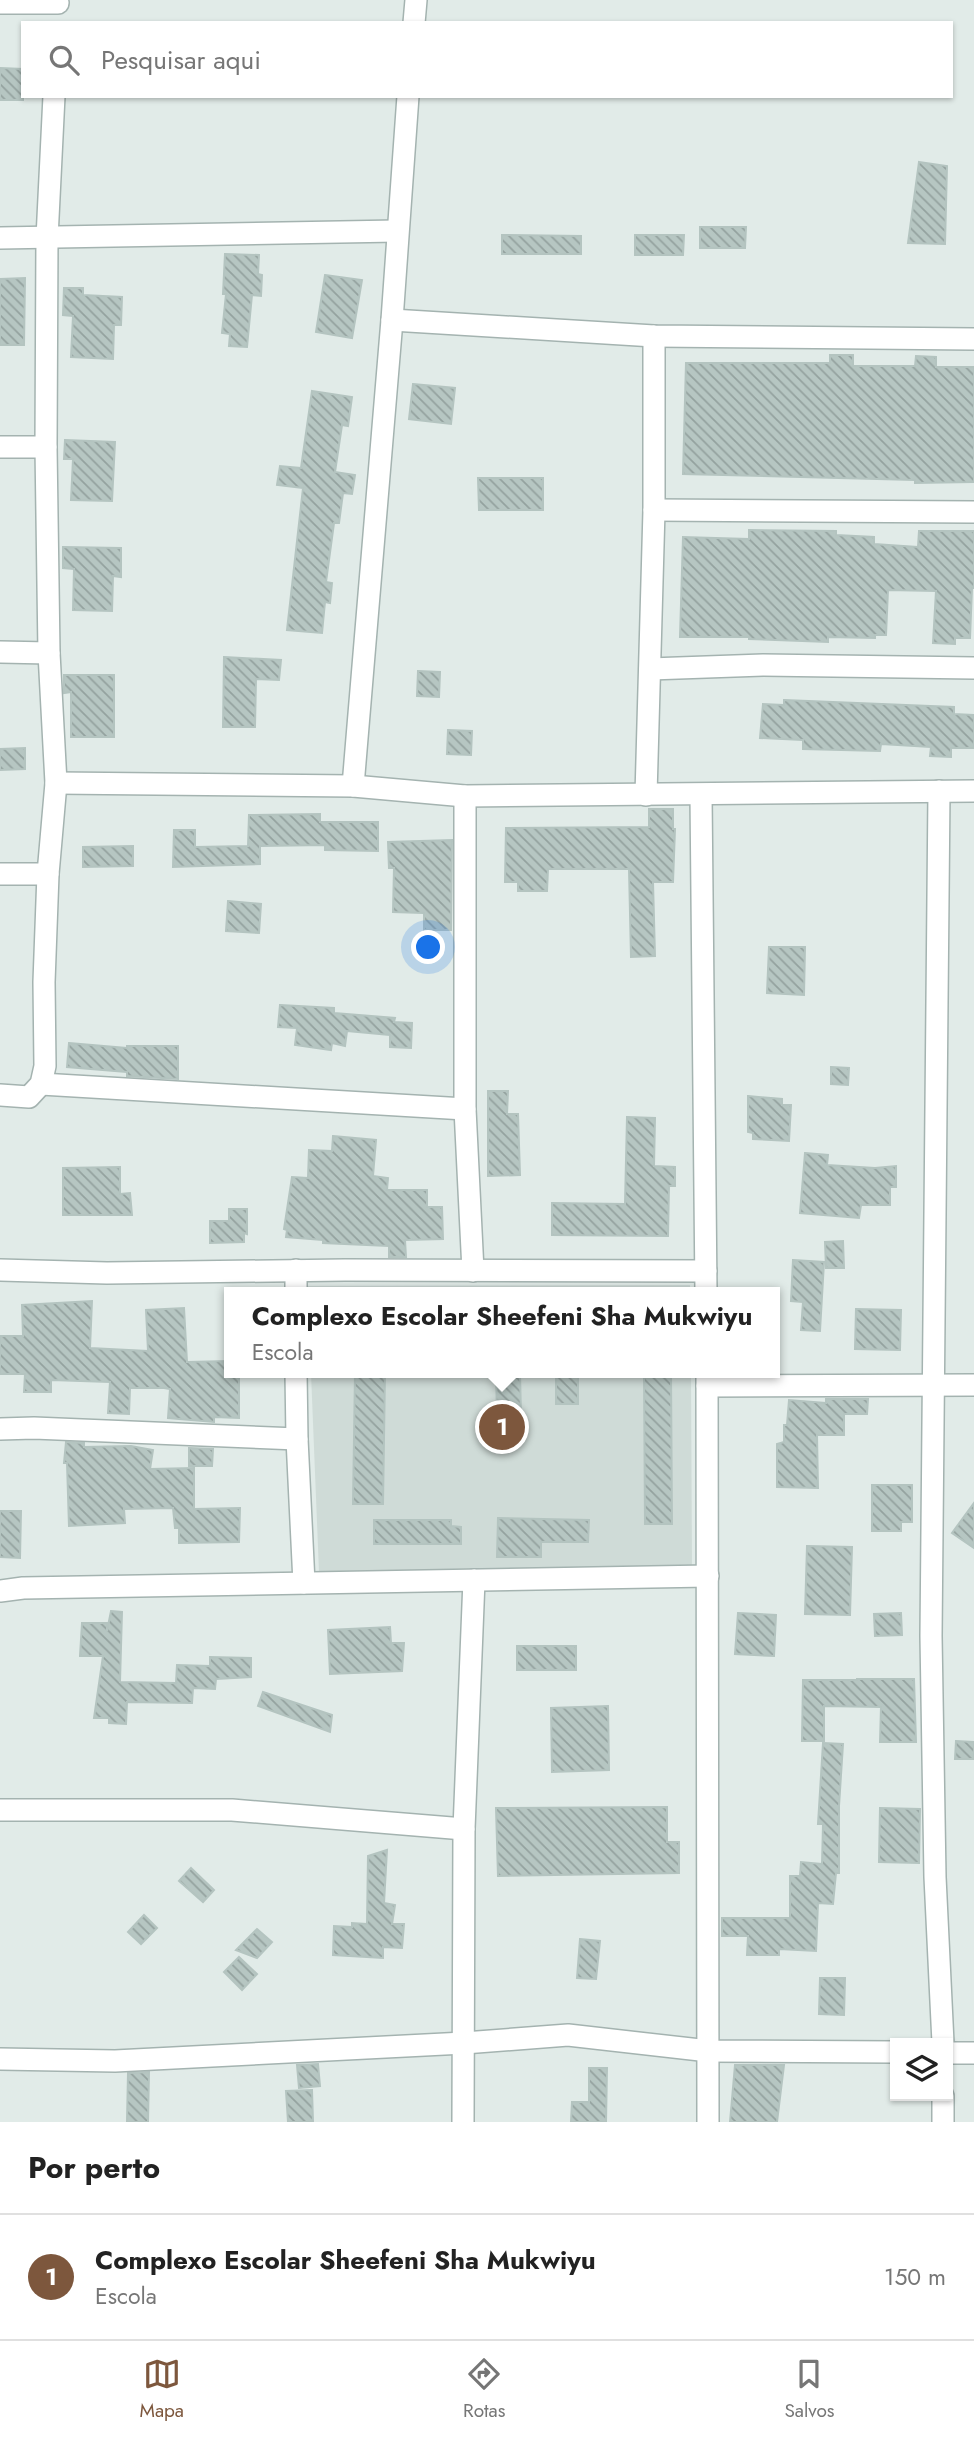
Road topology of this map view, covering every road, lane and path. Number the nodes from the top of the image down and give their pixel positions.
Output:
1 (416, 0) edge
2 (0, 3) edge
3 (58, 9) edge
4 (414, 21) edge
5 (54, 98) edge
6 (408, 98) edge
7 (397, 231) junction
8 (0, 238) edge
9 (47, 238) junction
10 (392, 320) junction
11 (654, 336) junction
12 (974, 338) edge
13 (0, 447) edge
14 (46, 447) junction
15 (654, 510) junction
16 (974, 512) edge
17 (0, 652) edge
18 (49, 653) junction
19 (974, 668) edge
20 (650, 669) junction
21 (56, 783) junction
22 (353, 786) junction
23 (939, 791) junction
24 (974, 791) edge
25 (701, 794) junction
26 (646, 795) junction
27 (466, 796) junction
28 (0, 874) edge
29 (48, 874) junction
30 (41, 1084) junction
31 (0, 1095) edge
32 (465, 1109) junction
33 (0, 1270) edge
34 (296, 1270) junction
35 (473, 1271) junction
36 (706, 1282) edge
37 (296, 1287) edge
38 (296, 1378) edge
39 (707, 1379) edge
40 (974, 1385) edge
41 (934, 1387) junction
42 (0, 1429) edge
43 (297, 1439) junction
44 (708, 1576) junction
45 (474, 1580) junction
46 (304, 1583) junction
47 (0, 1591) edge
48 (0, 1810) edge
49 (464, 1829) junction
50 (943, 2038) edge
51 (464, 2043) junction
52 (709, 2052) junction
53 (890, 2052) edge
54 (953, 2053) edge
55 (974, 2053) edge
56 (0, 2059) edge
57 (943, 2101) edge
58 (463, 2122) edge
59 (708, 2122) edge
60 (943, 2122) edge

1 - 4 street
2 - 3 street
5 - 9 street
6 - 7 street
7 - 9 street
7 - 10 street
8 - 9 street
9 - 14 street
10 - 11 street
10 - 22 street
11 - 12 street
11 - 15 street
13 - 14 street
14 - 18 street
15 - 16 street
15 - 20 street
17 - 18 street
18 - 21 street
19 - 20 street
20 - 26 street
21 - 22 street
21 - 29 street
22 - 27 street
23 - 24 street
23 - 25 street
23 - 41 street
25 - 26 street
25 - 36 street
26 - 27 street
27 - 32 street
28 - 29 street
29 - 30 street
30 - 31 street
30 - 32 street
32 - 35 street
33 - 34 street
34 - 35 street
34 - 37 street
35 - 36 street
38 - 43 street
39 - 41 street
39 - 44 street
40 - 41 street
41 - 50 street
42 - 43 street
43 - 46 street
44 - 45 street
44 - 52 street
45 - 46 street
45 - 49 street
46 - 47 street
48 - 49 street
49 - 51 street
51 - 52 street
51 - 56 street
51 - 58 street
52 - 53 street
52 - 59 street
54 - 55 street
57 - 60 street

